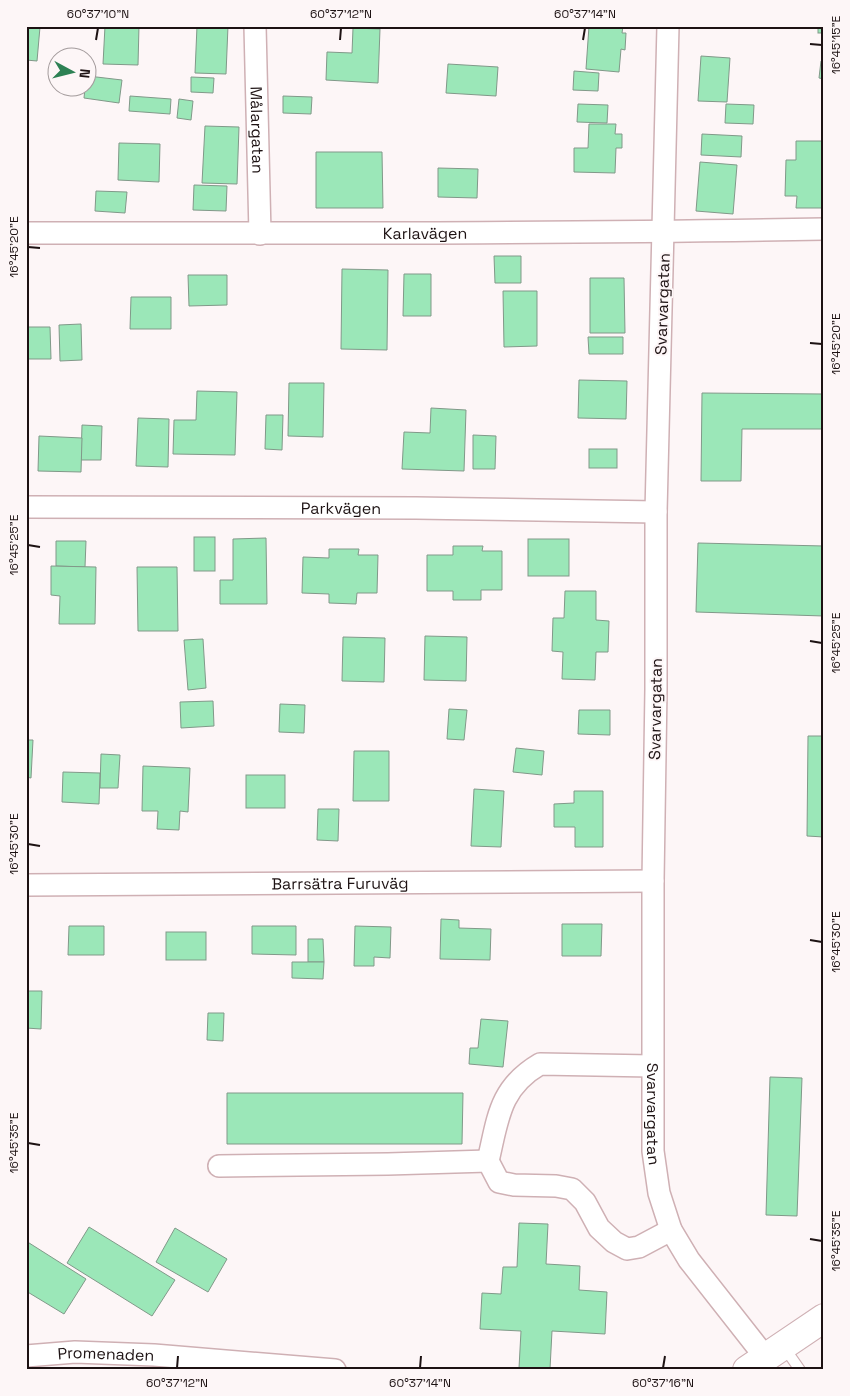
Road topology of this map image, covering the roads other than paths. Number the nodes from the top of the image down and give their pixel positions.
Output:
1 (255, 26) edge
2 (668, 26) edge
3 (824, 229) edge
4 (664, 232) junction
5 (26, 233) edge
6 (260, 234) junction
7 (26, 507) edge
8 (656, 512) junction
9 (653, 881) junction
10 (26, 885) edge
11 (652, 1066) junction
12 (488, 1161) junction
13 (219, 1166) dead end
14 (671, 1230) junction
15 (824, 1318) edge
16 (26, 1356) edge
17 (765, 1358) edge
18 (335, 1370) edge
19 (800, 1370) edge

1 - 6 street, Målargatan
2 - 4 street, Svarvargatan
3 - 4 street, Karlavägen
4 - 6 street, Karlavägen
4 - 8 street, Svarvargatan
5 - 6 street, Karlavägen
7 - 8 street, Parkvägen
8 - 9 street, Svarvargatan
9 - 10 street, Barrsätra Furuväg
9 - 11 street, Svarvargatan
11 - 12 street
11 - 14 street, Svarvargatan
12 - 13 street
12 - 14 street
14 - 17 street, Svarvargatan
15 - 17 main road
16 - 18 street, Promenaden
17 - 19 lane

